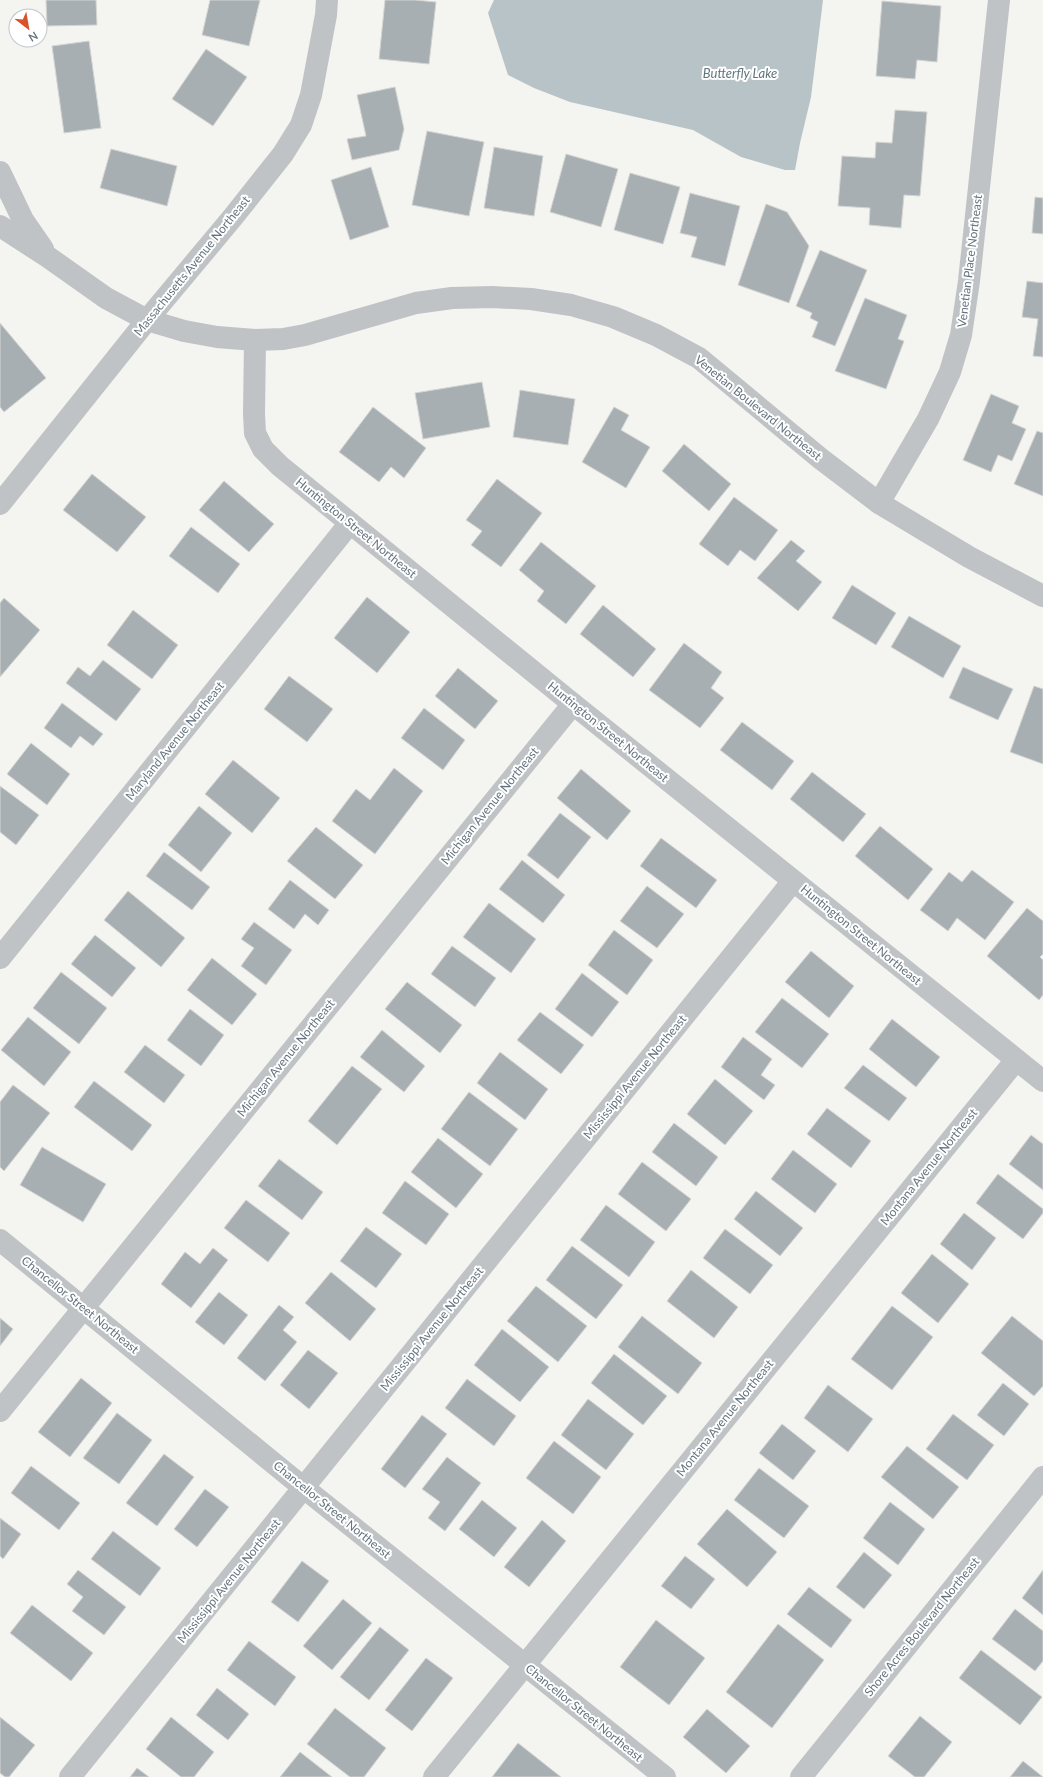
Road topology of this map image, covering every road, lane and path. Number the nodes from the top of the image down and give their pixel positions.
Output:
1 (327, 0) edge
2 (999, 0) edge
3 (0, 172) edge
4 (0, 226) edge
5 (48, 257) junction
6 (147, 320) junction
7 (255, 340) junction
8 (0, 504) edge
9 (879, 504) junction
10 (350, 523) junction
11 (1043, 596) edge
12 (572, 704) junction
13 (793, 881) junction
14 (0, 958) edge
15 (1016, 1060) junction
16 (1043, 1081) edge
17 (0, 1240) edge
18 (84, 1307) junction
19 (0, 1411) edge
20 (1043, 1477) edge
21 (304, 1488) junction
22 (525, 1665) junction
23 (70, 1777) edge
24 (434, 1777) edge
25 (665, 1777) edge
26 (801, 1777) edge

1 - 6 street, Massachusetts Avenue Northeast
2 - 9 street, Venetian Place Northeast
3 - 5 street
4 - 5 street, Venetian Boulevard Northeast
5 - 6 street, Venetian Boulevard Northeast
6 - 7 street, Venetian Boulevard Northeast
6 - 8 street, Massachusetts Avenue Northeast
7 - 9 street, Venetian Boulevard Northeast
7 - 10 street, Huntington Street Northeast
9 - 11 street, Venetian Boulevard Northeast
10 - 12 street, Huntington Street Northeast
10 - 14 street, Maryland Avenue Northeast
12 - 13 street, Huntington Street Northeast
12 - 18 street, Michigan Avenue Northeast
13 - 15 street, Huntington Street Northeast
13 - 21 street, Mississippi Avenue Northeast
15 - 16 street, Huntington Street Northeast
15 - 22 street, Montana Avenue Northeast
17 - 18 street, Chancellor Street Northeast
18 - 19 street, Michigan Avenue Northeast
18 - 21 street, Chancellor Street Northeast
20 - 26 street, Shore Acres Boulevard Northeast
21 - 22 street, Chancellor Street Northeast
21 - 23 street, Mississippi Avenue Northeast
22 - 24 street, Montana Avenue Northeast
22 - 25 street, Chancellor Street Northeast

